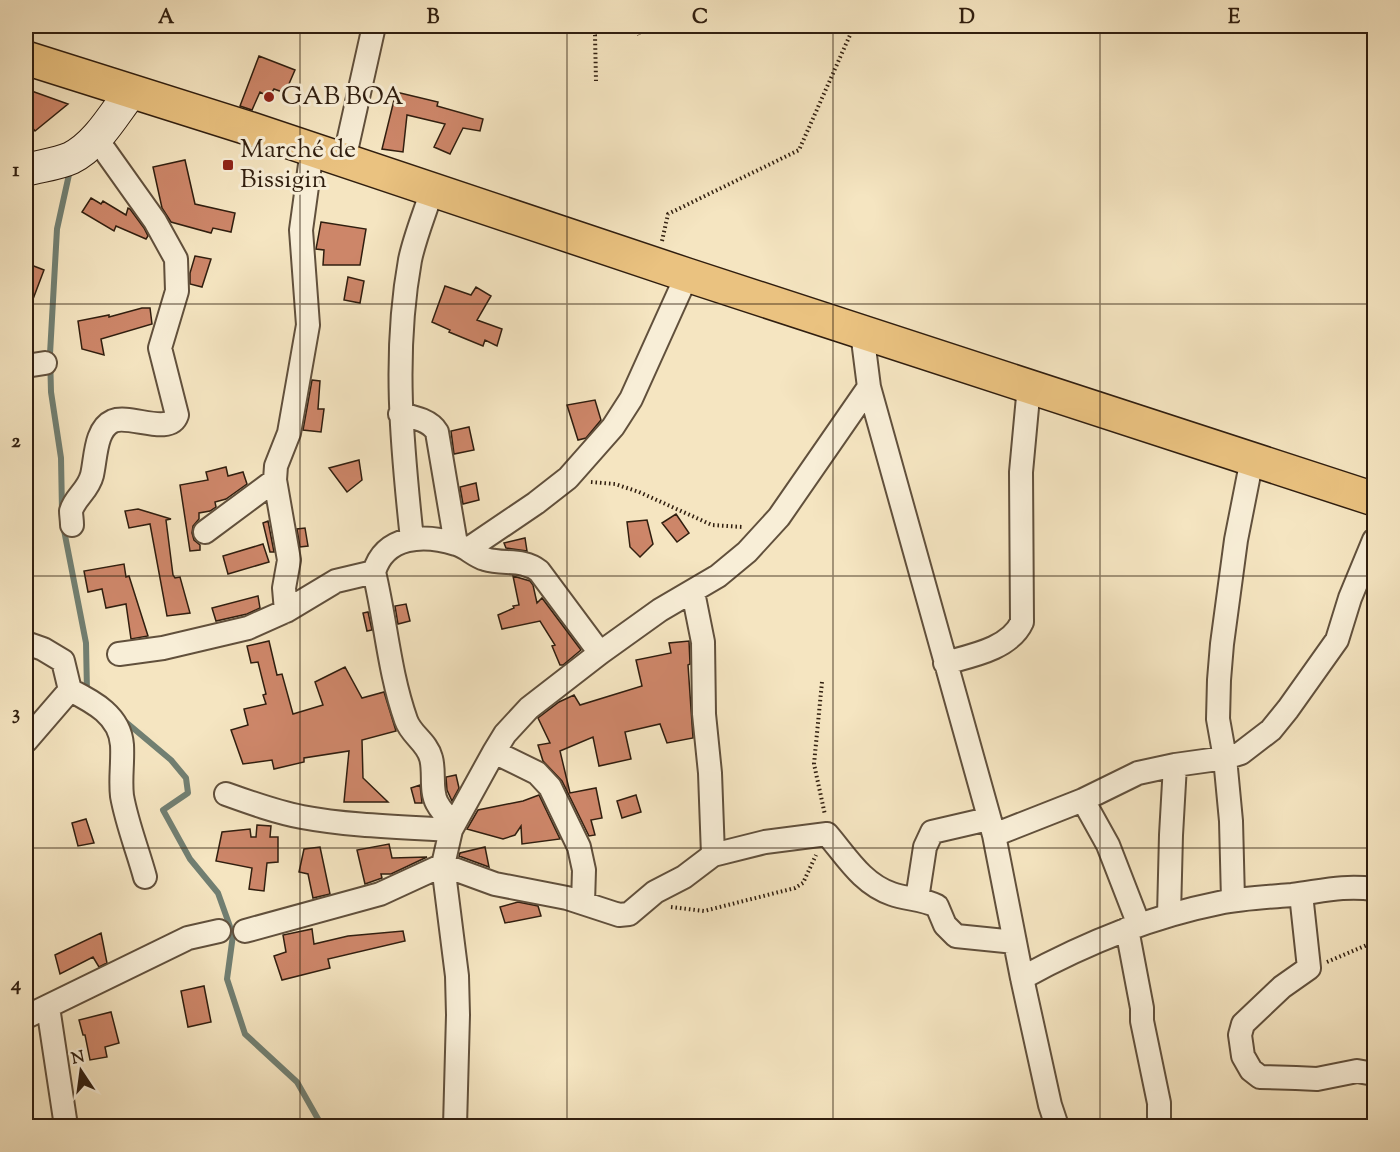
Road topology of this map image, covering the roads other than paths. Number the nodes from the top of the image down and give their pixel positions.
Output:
1 (375, 26) edge
2 (26, 58) edge
3 (131, 92) junction
4 (96, 138) junction
5 (312, 150) junction
6 (344, 160) junction
7 (26, 170) edge
8 (432, 190) junction
9 (687, 275) junction
10 (862, 332) junction
11 (1029, 386) junction
12 (869, 387) junction
13 (400, 414) junction
14 (1252, 459) junction
15 (275, 480) junction
16 (1374, 499) edge
17 (72, 525) dead end
18 (205, 532) dead end
19 (412, 539) junction
20 (1374, 540) edge
21 (462, 546) junction
22 (374, 572) junction
23 (693, 592) junction
24 (286, 611) junction
25 (26, 643) edge
26 (600, 653) junction
27 (119, 654) dead end
28 (945, 663) junction
29 (70, 690) junction
30 (26, 741) edge
31 (494, 753) junction
32 (1225, 758) junction
33 (1175, 765) junction
34 (226, 794) dead end
35 (1083, 800) junction
36 (453, 827) junction
37 (991, 827) junction
38 (713, 855) junction
39 (443, 865) junction
40 (145, 878) dead end
41 (1374, 889) edge
42 (1301, 894) junction
43 (916, 899) junction
44 (1233, 900) junction
45 (583, 903) junction
46 (1169, 915) junction
47 (1133, 927) junction
48 (219, 931) dead end
49 (245, 931) dead end
50 (1015, 942) junction
51 (1022, 978) junction
52 (48, 1007) junction
53 (26, 1017) edge
54 (1374, 1074) edge
55 (66, 1126) edge
56 (455, 1126) edge
57 (1057, 1126) edge
58 (1159, 1126) edge

1 - 6 street
2 - 3 main road
3 - 4 street
3 - 5 main road
4 - 7 street
4 - 17 street
5 - 6 main road
5 - 15 street
6 - 8 main road
8 - 9 main road
8 - 13 street
9 - 10 main road
9 - 21 street
10 - 11 main road
10 - 12 street
11 - 14 main road
11 - 28 street
12 - 23 street
12 - 28 street
13 - 19 street
13 - 21 street
14 - 16 main road
14 - 32 street
15 - 18 street
15 - 24 street
19 - 21 street
19 - 22 street
20 - 32 street
21 - 26 street
22 - 24 street
22 - 36 street
23 - 26 street
23 - 38 street
24 - 27 street
25 - 29 street
26 - 31 street
28 - 37 street
29 - 30 street
29 - 40 street
31 - 36 street
31 - 45 street
32 - 33 street
32 - 44 street
33 - 35 street
33 - 46 street
34 - 36 street
35 - 37 street
35 - 47 street
36 - 39 street
37 - 43 street
37 - 50 street
38 - 43 street
38 - 45 street
39 - 45 street
39 - 49 street
39 - 56 street
41 - 42 street
42 - 44 street
42 - 54 street
43 - 50 street
44 - 46 street
46 - 47 street
47 - 51 street
47 - 58 street
48 - 52 street
50 - 51 street
51 - 57 street
52 - 53 street
52 - 55 street

